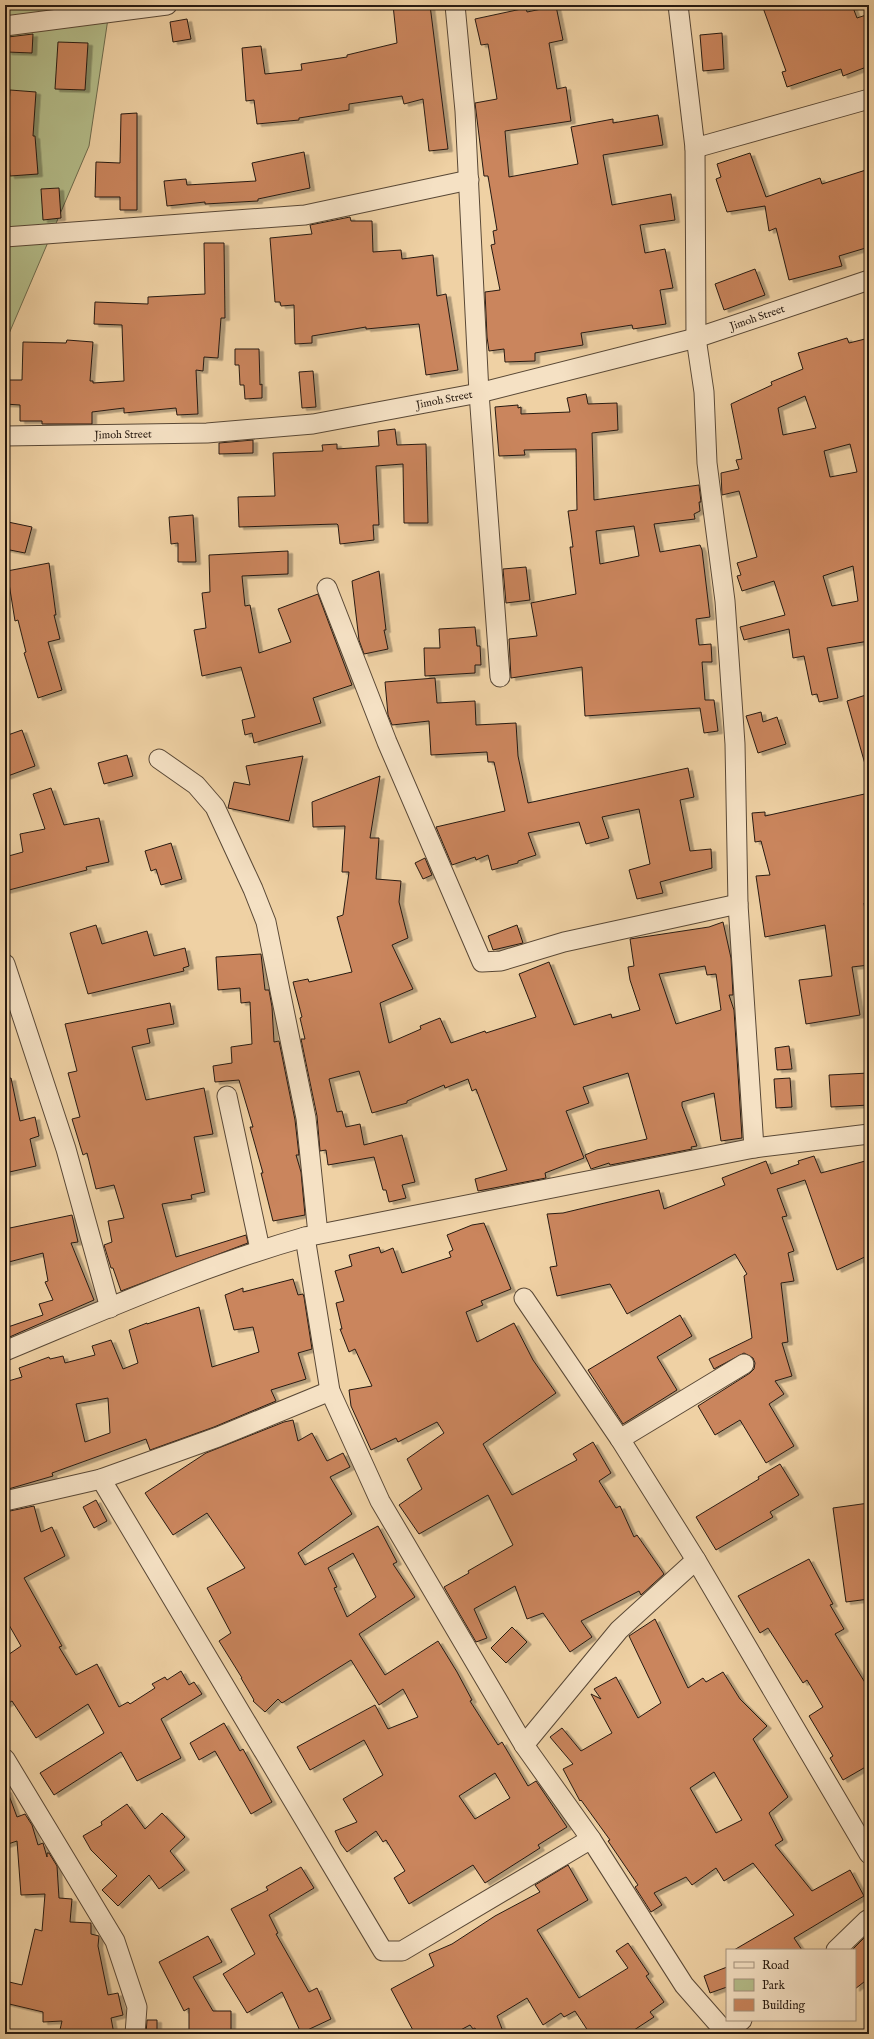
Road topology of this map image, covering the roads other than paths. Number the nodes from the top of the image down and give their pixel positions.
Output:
1 (167, 5) edge
2 (456, 5) edge
3 (678, 5) edge
4 (5, 26) edge
5 (869, 99) edge
6 (695, 148) junction
7 (469, 180) junction
8 (5, 237) edge
9 (869, 280) edge
10 (696, 338) junction
11 (479, 393) junction
12 (5, 436) edge
13 (327, 588) dead end
14 (500, 677) dead end
15 (159, 759) dead end
16 (738, 904) junction
17 (5, 964) edge
18 (227, 1096) dead end
19 (869, 1134) edge
20 (754, 1148) junction
21 (312, 1236) junction
22 (260, 1250) junction
23 (524, 1298) dead end
24 (110, 1308) junction
25 (5, 1351) edge
26 (744, 1364) dead end
27 (330, 1391) junction
28 (620, 1439) junction
29 (101, 1479) junction
30 (5, 1501) edge
31 (696, 1560) junction
32 (524, 1745) junction
33 (5, 1759) edge
34 (591, 1839) junction
35 (869, 1854) edge
36 (867, 1920) dead end
37 (837, 1949) edge
38 (741, 2021) edge
39 (726, 2033) edge
40 (135, 2034) edge

1 - 4 street
2 - 7 street
3 - 6 street
5 - 6 street
6 - 10 street
7 - 8 street
7 - 11 street
9 - 10 street, Jimoh Street
10 - 11 street, Jimoh Street
10 - 16 street
11 - 12 street, Jimoh Street
11 - 14 street
13 - 16 street
15 - 21 street
16 - 20 street
17 - 24 street
18 - 22 street
19 - 20 street
20 - 21 street
21 - 22 street
21 - 27 street
22 - 24 street
23 - 28 street
24 - 25 street
26 - 28 street
27 - 29 street
27 - 32 street
28 - 31 street
29 - 30 street
29 - 34 street
31 - 32 street
31 - 35 street
32 - 34 street
33 - 40 street
34 - 39 street
36 - 37 street
38 - 39 street

